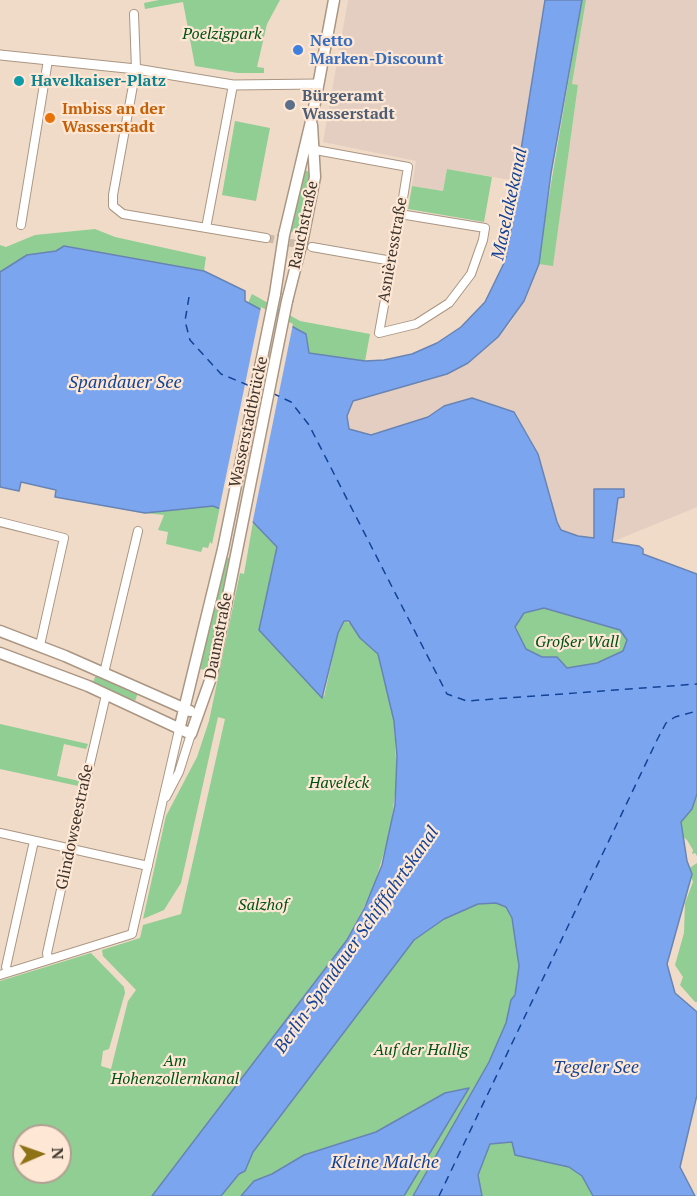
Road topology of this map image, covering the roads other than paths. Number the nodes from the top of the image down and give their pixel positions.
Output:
1 (334, 0) edge
2 (134, 14) dead end
3 (0, 55) edge
4 (48, 60) junction
5 (136, 69) junction
6 (318, 84) junction
7 (233, 85) junction
8 (308, 149) junction
9 (400, 214) junction
10 (21, 225) dead end
11 (206, 228) junction
12 (266, 238) tunnel mouth
13 (312, 247) tunnel mouth
14 (392, 261) junction
15 (275, 294) joint
16 (287, 301) joint
17 (0, 522) edge
18 (138, 531) dead end
19 (223, 549) joint
20 (235, 555) joint
21 (0, 631) edge
22 (40, 645) junction
23 (0, 653) edge
24 (104, 673) junction
25 (143, 691) junction
26 (106, 695) junction
27 (134, 708) junction
28 (184, 709) junction
29 (198, 715) junction
30 (179, 730) junction
31 (191, 734) junction
32 (161, 808) junction
33 (0, 833) edge
34 (34, 841) junction
35 (70, 849) junction
36 (148, 866) junction
37 (48, 959) junction
38 (4, 974) edge

1 - 6 main road, Rauchstraße
2 - 5 street
3 - 4 street
4 - 5 street
4 - 10 street
5 - 7 street
5 - 11 street
6 - 7 street
6 - 8 main road, Rauchstraße
7 - 11 street
8 - 9 street, Asnièresstraße
8 - 15 main road, Rauchstraße, bridge
8 - 16 main road, Rauchstraße, bridge
9 - 14 street, Asnièresstraße
9 - 14 street, Asnièresstraße
11 - 12 street
13 - 14 street
15 - 19 main road, Wasserstadtbrücke
16 - 20 main road, Wasserstadtbrücke
17 - 22 street
18 - 24 street
19 - 28 main road, Daumstraße
20 - 29 main road, Daumstraße
21 - 22 main road
22 - 24 main road
23 - 26 main road
24 - 25 main road
25 - 27 main road
25 - 28 main road
26 - 27 main road
26 - 35 street, Glindowseestraße
27 - 30 main road
28 - 29 main road
28 - 30 main road, Daumstraße
29 - 31 main road, Daumstraße
30 - 31 main road
30 - 32 street
31 - 32 street
32 - 36 street
33 - 34 street
34 - 35 street
34 - 38 street
35 - 36 street
35 - 37 street, Glindowseestraße
36 - 37 street
37 - 38 street

